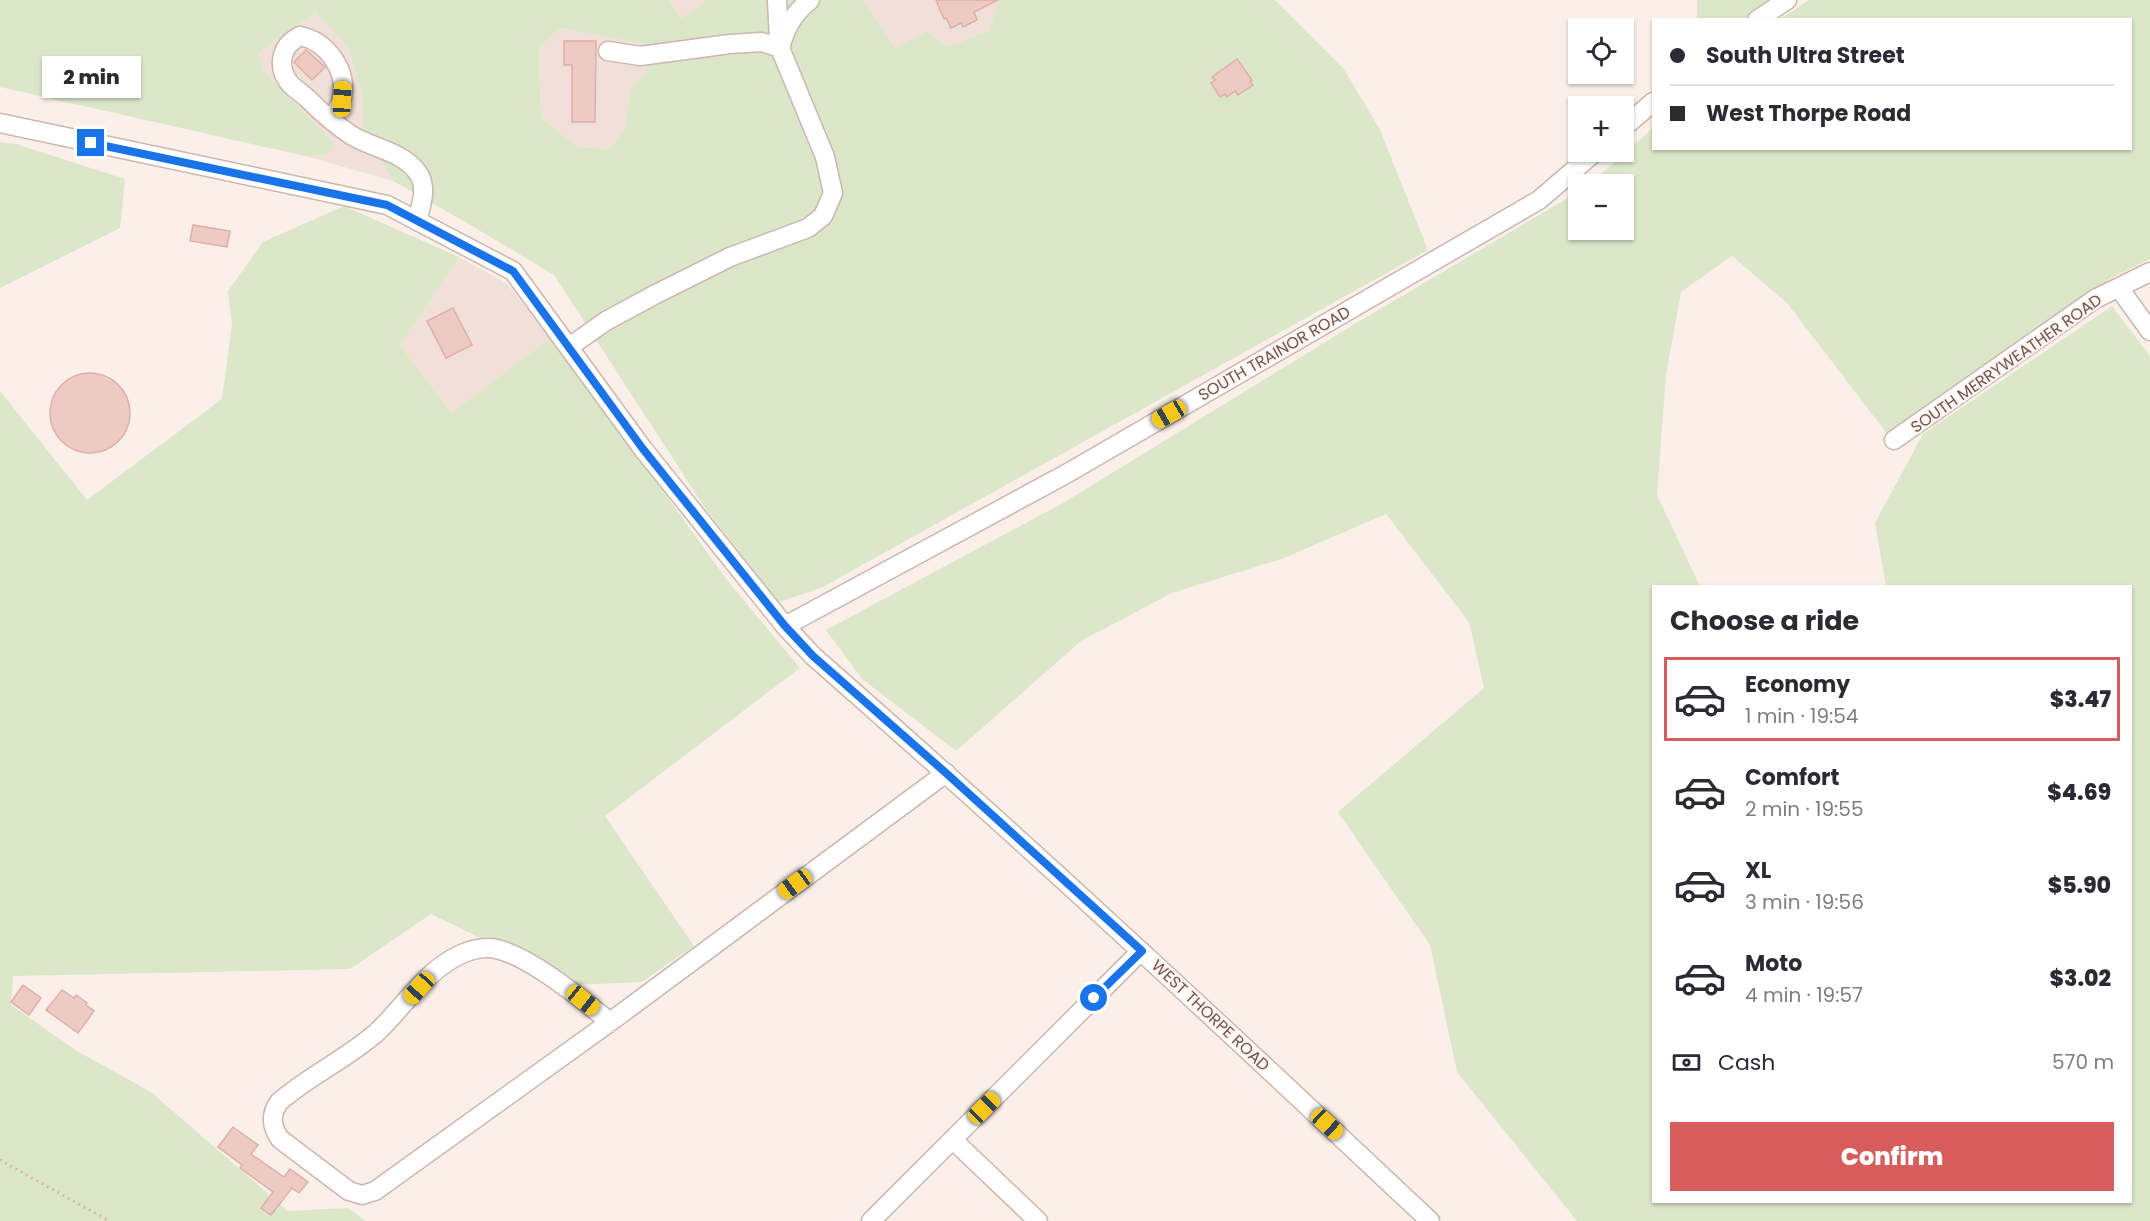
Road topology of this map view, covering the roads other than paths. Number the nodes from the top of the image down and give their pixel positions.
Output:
1 (777, 0) edge
2 (810, 0) edge
3 (1787, 0) edge
4 (1760, 18) edge
5 (780, 48) junction
6 (608, 51) dead end
7 (1652, 103) edge
8 (1634, 118) edge
9 (331, 120) dead end
10 (0, 123) edge
11 (1583, 162) edge
12 (417, 221) junction
13 (2150, 272) edge
14 (2118, 288) junction
15 (2150, 331) edge
16 (568, 347) junction
17 (1894, 440) dead end
18 (785, 626) junction
19 (946, 773) junction
20 (1142, 951) junction
21 (610, 1022) junction
22 (953, 1140) junction
23 (871, 1221) edge
24 (1038, 1221) edge
25 (1430, 1221) edge

1 - 5 street
2 - 5 street
3 - 4 street
5 - 6 street
5 - 16 street
7 - 8 street
9 - 12 street
10 - 12 street, WEST THORPE ROAD
11 - 18 street, SOUTH TRAINOR ROAD
12 - 16 street, WEST THORPE ROAD
13 - 14 street, SOUTH MERRYWEATHER ROAD
14 - 15 street
14 - 17 street, SOUTH MERRYWEATHER ROAD
16 - 18 street, WEST THORPE ROAD
18 - 19 street, WEST THORPE ROAD
19 - 20 street, WEST THORPE ROAD
19 - 21 street
20 - 22 street
20 - 25 street, WEST THORPE ROAD
21 - 21 street
22 - 23 street
22 - 24 street

